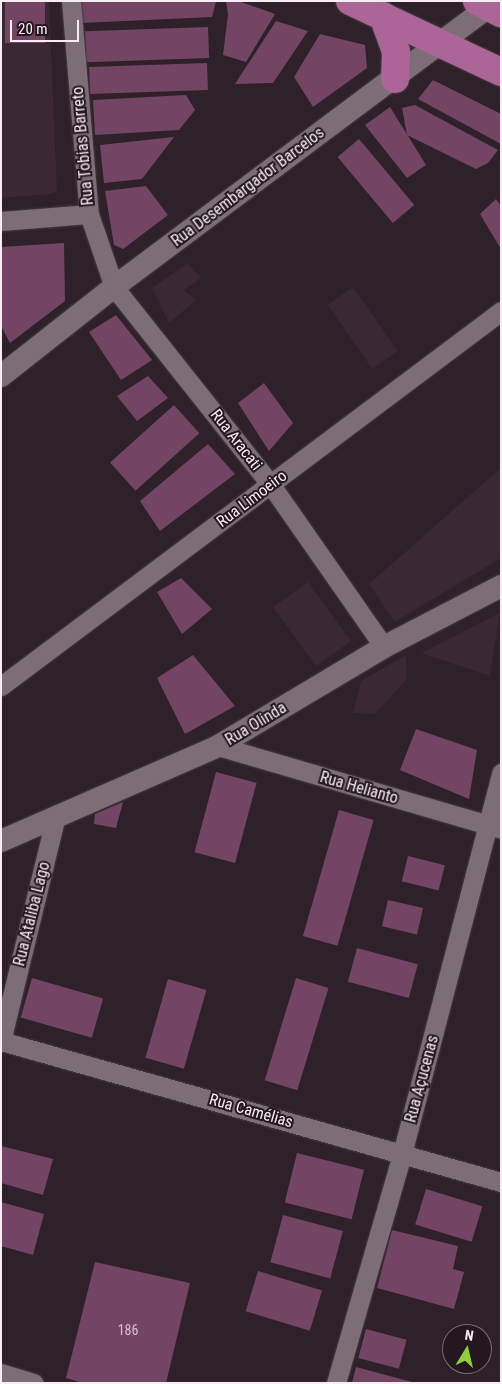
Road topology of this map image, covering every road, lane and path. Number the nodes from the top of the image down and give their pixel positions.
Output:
1 (71, 1) edge
2 (350, 1) edge
3 (491, 6) edge
4 (383, 16) junction
5 (442, 44) junction
6 (501, 72) edge
7 (395, 79) junction
8 (89, 214) junction
9 (1, 221) edge
10 (114, 287) junction
11 (501, 311) edge
12 (1, 376) edge
13 (271, 485) junction
14 (501, 586) edge
15 (384, 647) junction
16 (1, 686) edge
17 (218, 746) junction
18 (501, 773) edge
19 (56, 815) junction
20 (494, 828) edge
21 (1, 842) edge
22 (1, 1041) edge
23 (402, 1154) junction
24 (501, 1182) edge
25 (1, 1373) edge
26 (34, 1383) edge
27 (336, 1383) edge

1 - 8 street, Rua Tobias Barreto
2 - 4 main road
3 - 5 street, Rua Desembargador Barcelos
4 - 5 main road
4 - 7 main road
5 - 6 main road
5 - 7 street, Rua Desembargador Barcelos
7 - 10 street, Rua Desembargador Barcelos
8 - 9 street
8 - 10 street, Rua Tobias Barreto
10 - 12 street, Rua Desembargador Barcelos
10 - 13 street, Rua Aracati
11 - 13 street, Rua Limoeiro
13 - 15 street, Rua Aracati
13 - 16 street, Rua Limoeiro
14 - 15 street, Rua Olinda
15 - 17 street, Rua Olinda
17 - 19 street, Rua Olinda
17 - 20 street, Rua Helianto
18 - 20 street, Rua Açucenas
19 - 21 street, Rua Olinda
19 - 22 street, Rua Ataliba Lago
20 - 23 street, Rua Açucenas
22 - 23 street, Rua Camélias
23 - 24 street, Rua Camélias
23 - 27 street, Rua Açucenas
25 - 26 street

